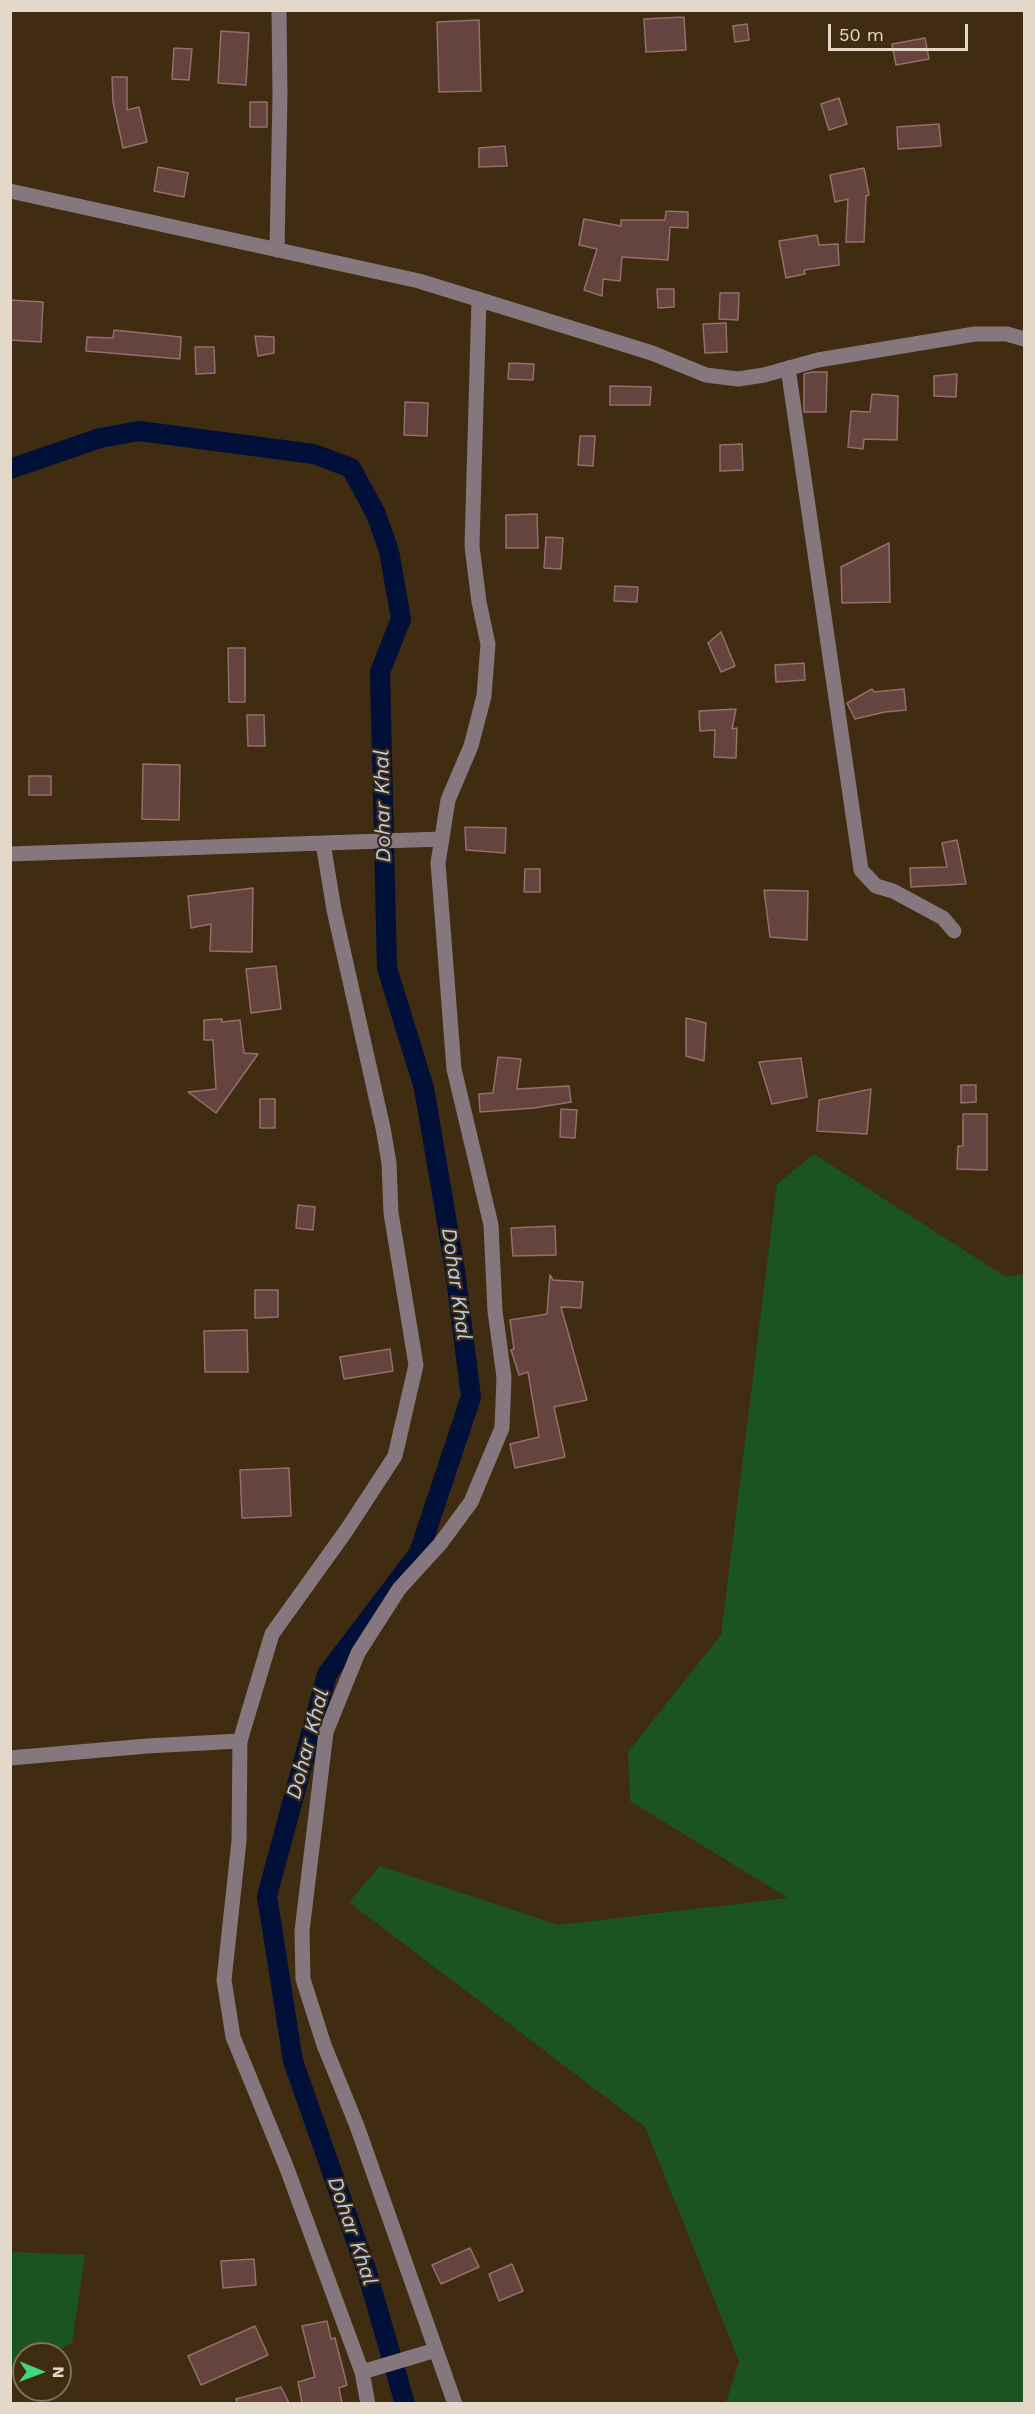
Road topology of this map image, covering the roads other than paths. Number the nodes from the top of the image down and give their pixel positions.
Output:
1 (279, 10) edge
2 (10, 191) edge
3 (277, 250) junction
4 (479, 299) junction
5 (1024, 339) edge
6 (788, 368) junction
7 (441, 840) junction
8 (323, 843) junction
9 (10, 854) edge
10 (954, 932) dead end
11 (240, 1741) junction
12 (10, 1758) edge
13 (436, 2350) junction
14 (366, 2370) junction
15 (368, 2403) edge
16 (455, 2403) edge

1 - 3 street
2 - 3 street
3 - 4 street
4 - 6 street
4 - 7 street
5 - 6 street
6 - 10 street
7 - 8 street
7 - 13 street
8 - 9 street
8 - 11 street
11 - 12 street
11 - 14 street
13 - 14 street
13 - 16 street
14 - 15 street

